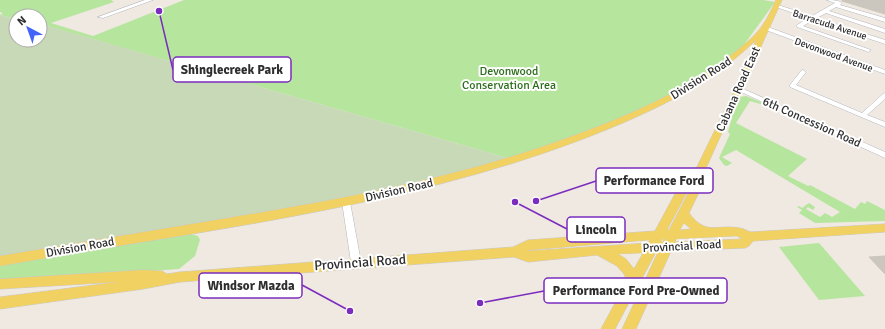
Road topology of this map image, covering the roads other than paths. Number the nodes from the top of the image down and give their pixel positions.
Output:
1 (150, 0) edge
2 (830, 0) edge
3 (777, 3) edge
4 (836, 5) junction
5 (825, 11) junction
6 (101, 17) dead end
7 (813, 18) junction
8 (885, 20) edge
9 (764, 30) junction
10 (885, 31) edge
11 (885, 42) edge
12 (868, 50) dead end
13 (803, 72) dead end
14 (885, 72) edge
15 (739, 90) junction
16 (885, 95) edge
17 (863, 115) junction
18 (885, 125) edge
19 (885, 155) edge
20 (697, 178) junction
21 (346, 202) junction
22 (683, 212) junction
23 (885, 228) edge
24 (713, 233) junction
25 (657, 235) junction
26 (750, 237) junction
27 (669, 241) junction
28 (650, 248) junction
29 (598, 250) junction
30 (516, 252) junction
31 (0, 261) edge
32 (356, 262) junction
33 (180, 276) junction
34 (70, 279) junction
35 (633, 281) junction
36 (0, 284) edge
37 (33, 299) junction
38 (0, 303) edge
39 (608, 329) edge
40 (629, 329) edge

1 - 6 street
2 - 4 street
3 - 7 street, Barracuda Avenue
3 - 9 main road, Cabana Road East
4 - 5 street
4 - 8 street
5 - 7 street
5 - 10 street
7 - 11 street, Barracuda Avenue
7 - 12 street
9 - 14 street, Devonwood Avenue
9 - 15 main road, Cabana Road East
9 - 21 main road, Division Road
13 - 17 street
15 - 19 street, 6th Concession Road
15 - 20 main road, Cabana Road East
16 - 17 street
17 - 18 street
20 - 22 main road, Cabana Road East
20 - 25 main road, Cabana Road East
21 - 31 main road, Division Road
21 - 32 street
22 - 24 main road
22 - 27 main road, Cabana Road East
23 - 26 main road, Provincial Road
24 - 26 main road, Provincial Road
24 - 27 main road, Provincial Road
25 - 27 main road, Provincial Road
25 - 28 main road, Cabana Road East
25 - 30 main road, Provincial Road
26 - 27 main road, Provincial Road
27 - 28 main road, Provincial Road
27 - 40 main road, Cabana Road East
28 - 29 main road, Provincial Road
28 - 35 main road, Cabana Road East
29 - 30 main road, Provincial Road
29 - 35 main road
30 - 32 main road, Provincial Road
32 - 33 main road, Provincial Road
33 - 34 main road, Provincial Road
33 - 37 main road, Provincial Road
34 - 36 main road, Provincial Road
34 - 37 main road
35 - 39 main road, Cabana Road East
37 - 38 main road, Provincial Road

